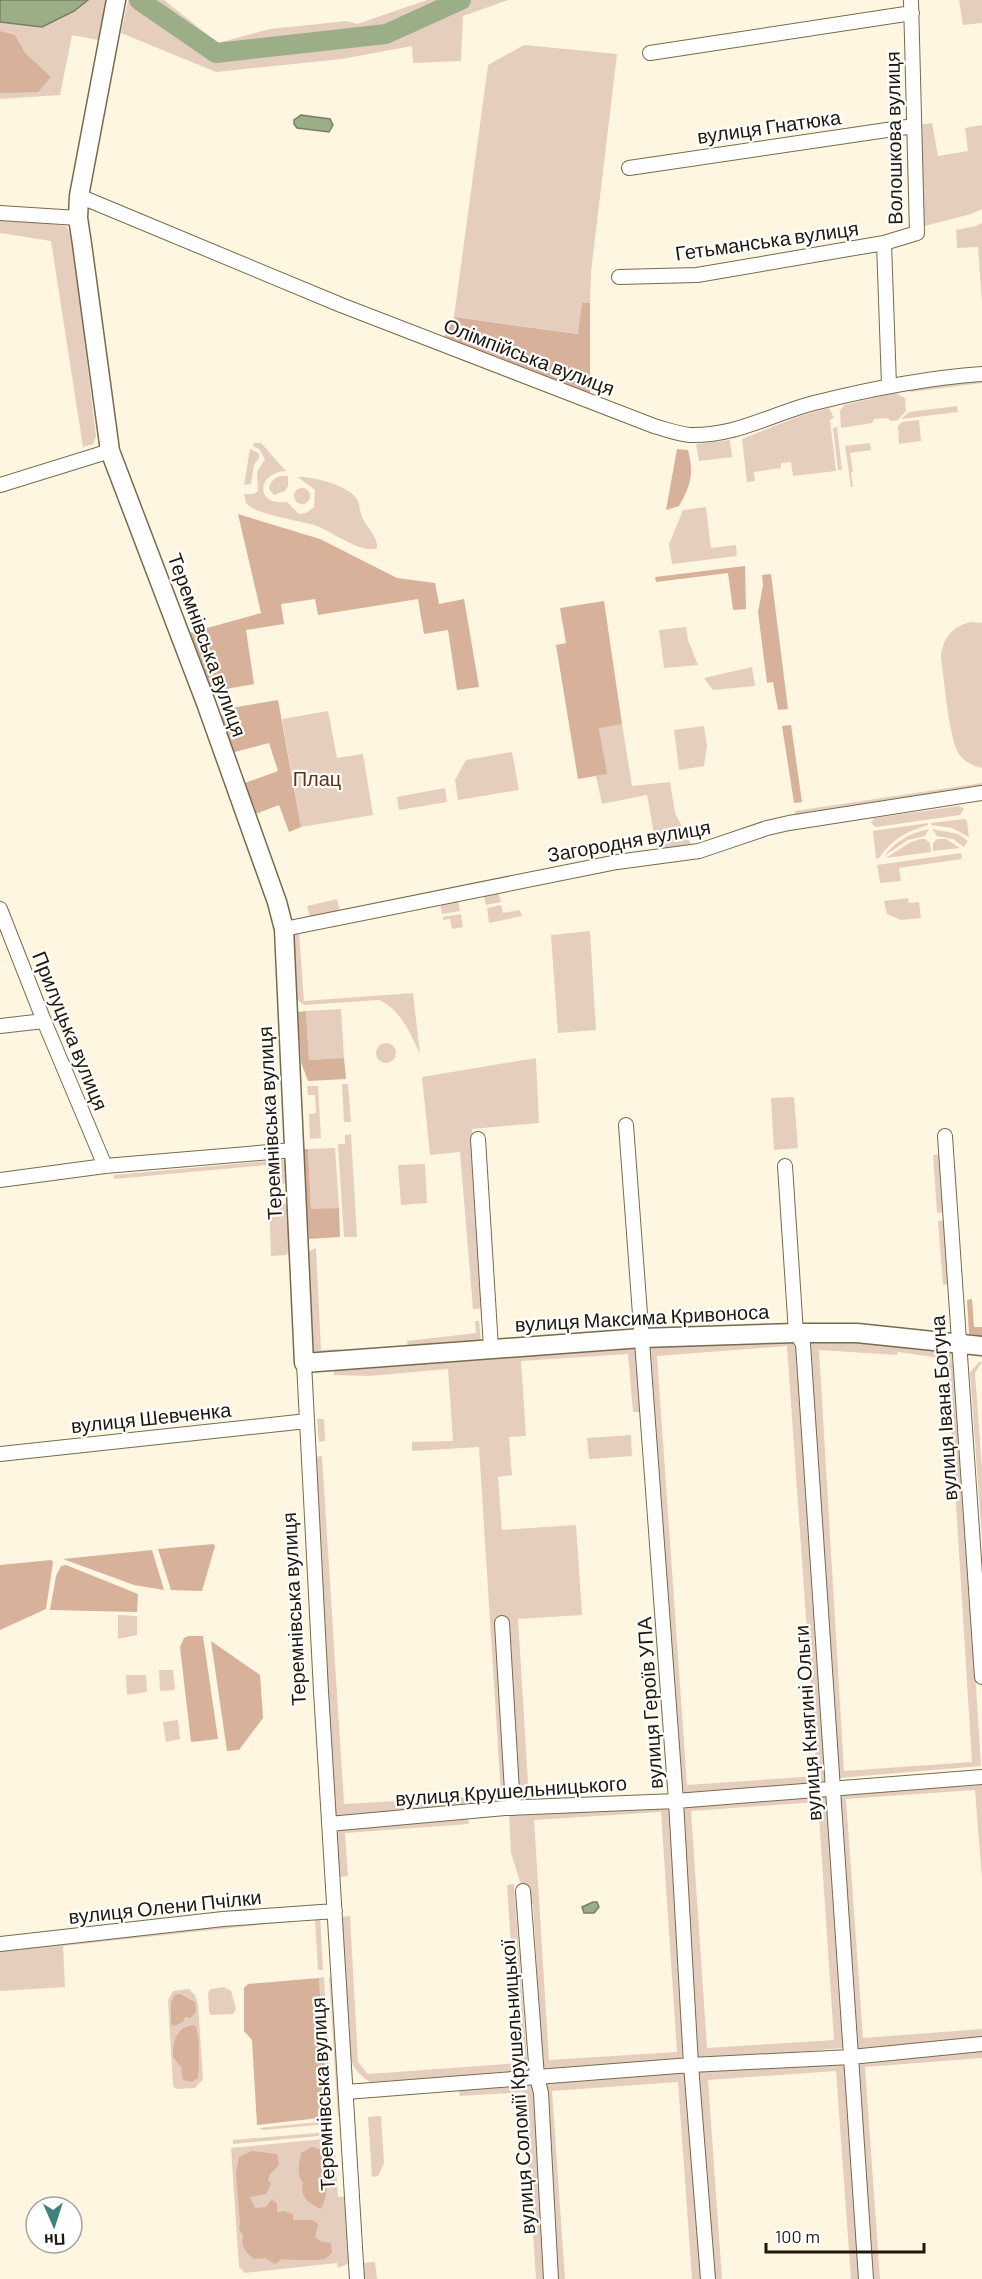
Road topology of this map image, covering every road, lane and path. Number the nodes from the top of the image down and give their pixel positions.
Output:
1 (116, 0) edge
2 (912, 6) edge
3 (650, 53) dead end
4 (914, 126) junction
5 (629, 168) dead end
6 (79, 196) junction
7 (0, 213) edge
8 (78, 218) junction
9 (884, 243) junction
10 (619, 277) dead end
11 (982, 374) edge
12 (889, 385) junction
13 (110, 451) junction
14 (0, 485) edge
15 (982, 794) edge
16 (0, 909) edge
17 (284, 929) junction
18 (44, 1021) junction
19 (0, 1026) edge
20 (626, 1125) dead end
21 (945, 1136) dead end
22 (478, 1139) dead end
23 (294, 1150) junction
24 (105, 1166) junction
25 (785, 1166) dead end
26 (0, 1180) edge
27 (796, 1333) junction
28 (642, 1338) junction
29 (960, 1344) junction
30 (982, 1346) edge
31 (491, 1348) junction
32 (304, 1363) junction
33 (307, 1421) junction
34 (0, 1454) edge
35 (502, 1623) dead end
36 (982, 1677) edge
37 (982, 1777) edge
38 (831, 1787) junction
39 (676, 1801) junction
40 (513, 1808) junction
41 (329, 1824) junction
42 (523, 1891) dead end
43 (334, 1911) junction
44 (0, 1944) edge
45 (982, 2044) edge
46 (851, 2056) junction
47 (691, 2066) junction
48 (537, 2077) junction
49 (346, 2092) junction
50 (357, 2279) edge
51 (551, 2279) edge
52 (708, 2279) edge
53 (866, 2279) edge

1 - 6 street, Теремнівська вулиця
2 - 3 street, Волошкова вулиця
2 - 4 street, Волошкова вулиця
4 - 5 street, вулиця Гнатюка
4 - 9 street, Волошкова вулиця
6 - 8 street, Теремнівська вулиця
6 - 12 street, Олімпійська вулиця
7 - 8 street
8 - 13 street, Теремнівська вулиця
9 - 10 street, Гетьманська вулиця
9 - 12 street, Волошкова вулиця
11 - 12 street, Олімпійська вулиця
13 - 14 street
13 - 17 street, Теремнівська вулиця
15 - 17 street, Загородня вулиця
16 - 18 street, Прилуцька вулиця
17 - 23 street, Теремнівська вулиця
18 - 19 street
18 - 24 street, Прилуцька вулиця
20 - 28 street, вулиця Героїв УПА
21 - 29 street, вулиця Івана Богуна
22 - 31 street
23 - 24 street
23 - 32 street, Теремнівська вулиця
24 - 26 street
25 - 27 street, вулиця Княгині Ольги
27 - 28 street, вулиця Максима Кривоноса
27 - 29 street, вулиця Максима Кривоноса
27 - 38 street, вулиця Княгині Ольги
28 - 31 street, вулиця Максима Кривоноса
28 - 39 street, вулиця Героїв УПА
29 - 30 street, вулиця Максима Кривоноса
29 - 36 street, вулиця Івана Богуна
31 - 32 street, вулиця Максима Кривоноса
32 - 33 street, Теремнівська вулиця
33 - 34 street, вулиця Шевченка
33 - 41 street, Теремнівська вулиця
35 - 40 street
37 - 38 street, вулиця Крушельницького
38 - 39 street, вулиця Крушельницького
38 - 46 street, вулиця Княгині Ольги
39 - 40 street, вулиця Крушельницького
39 - 47 street, вулиця Героїв УПА
40 - 41 street, вулиця Крушельницького
41 - 43 street, Теремнівська вулиця
42 - 48 street, вулиця Соломії Крушельницької
43 - 44 street, вулиця Олени Пчілки
43 - 49 street, Теремнівська вулиця
45 - 46 street
46 - 47 street
46 - 53 street, вулиця Княгині Ольги
47 - 48 street
47 - 52 street, вулиця Героїв УПА
48 - 49 street
48 - 51 street, вулиця Соломії Крушельницької
49 - 50 street, Теремнівська вулиця

